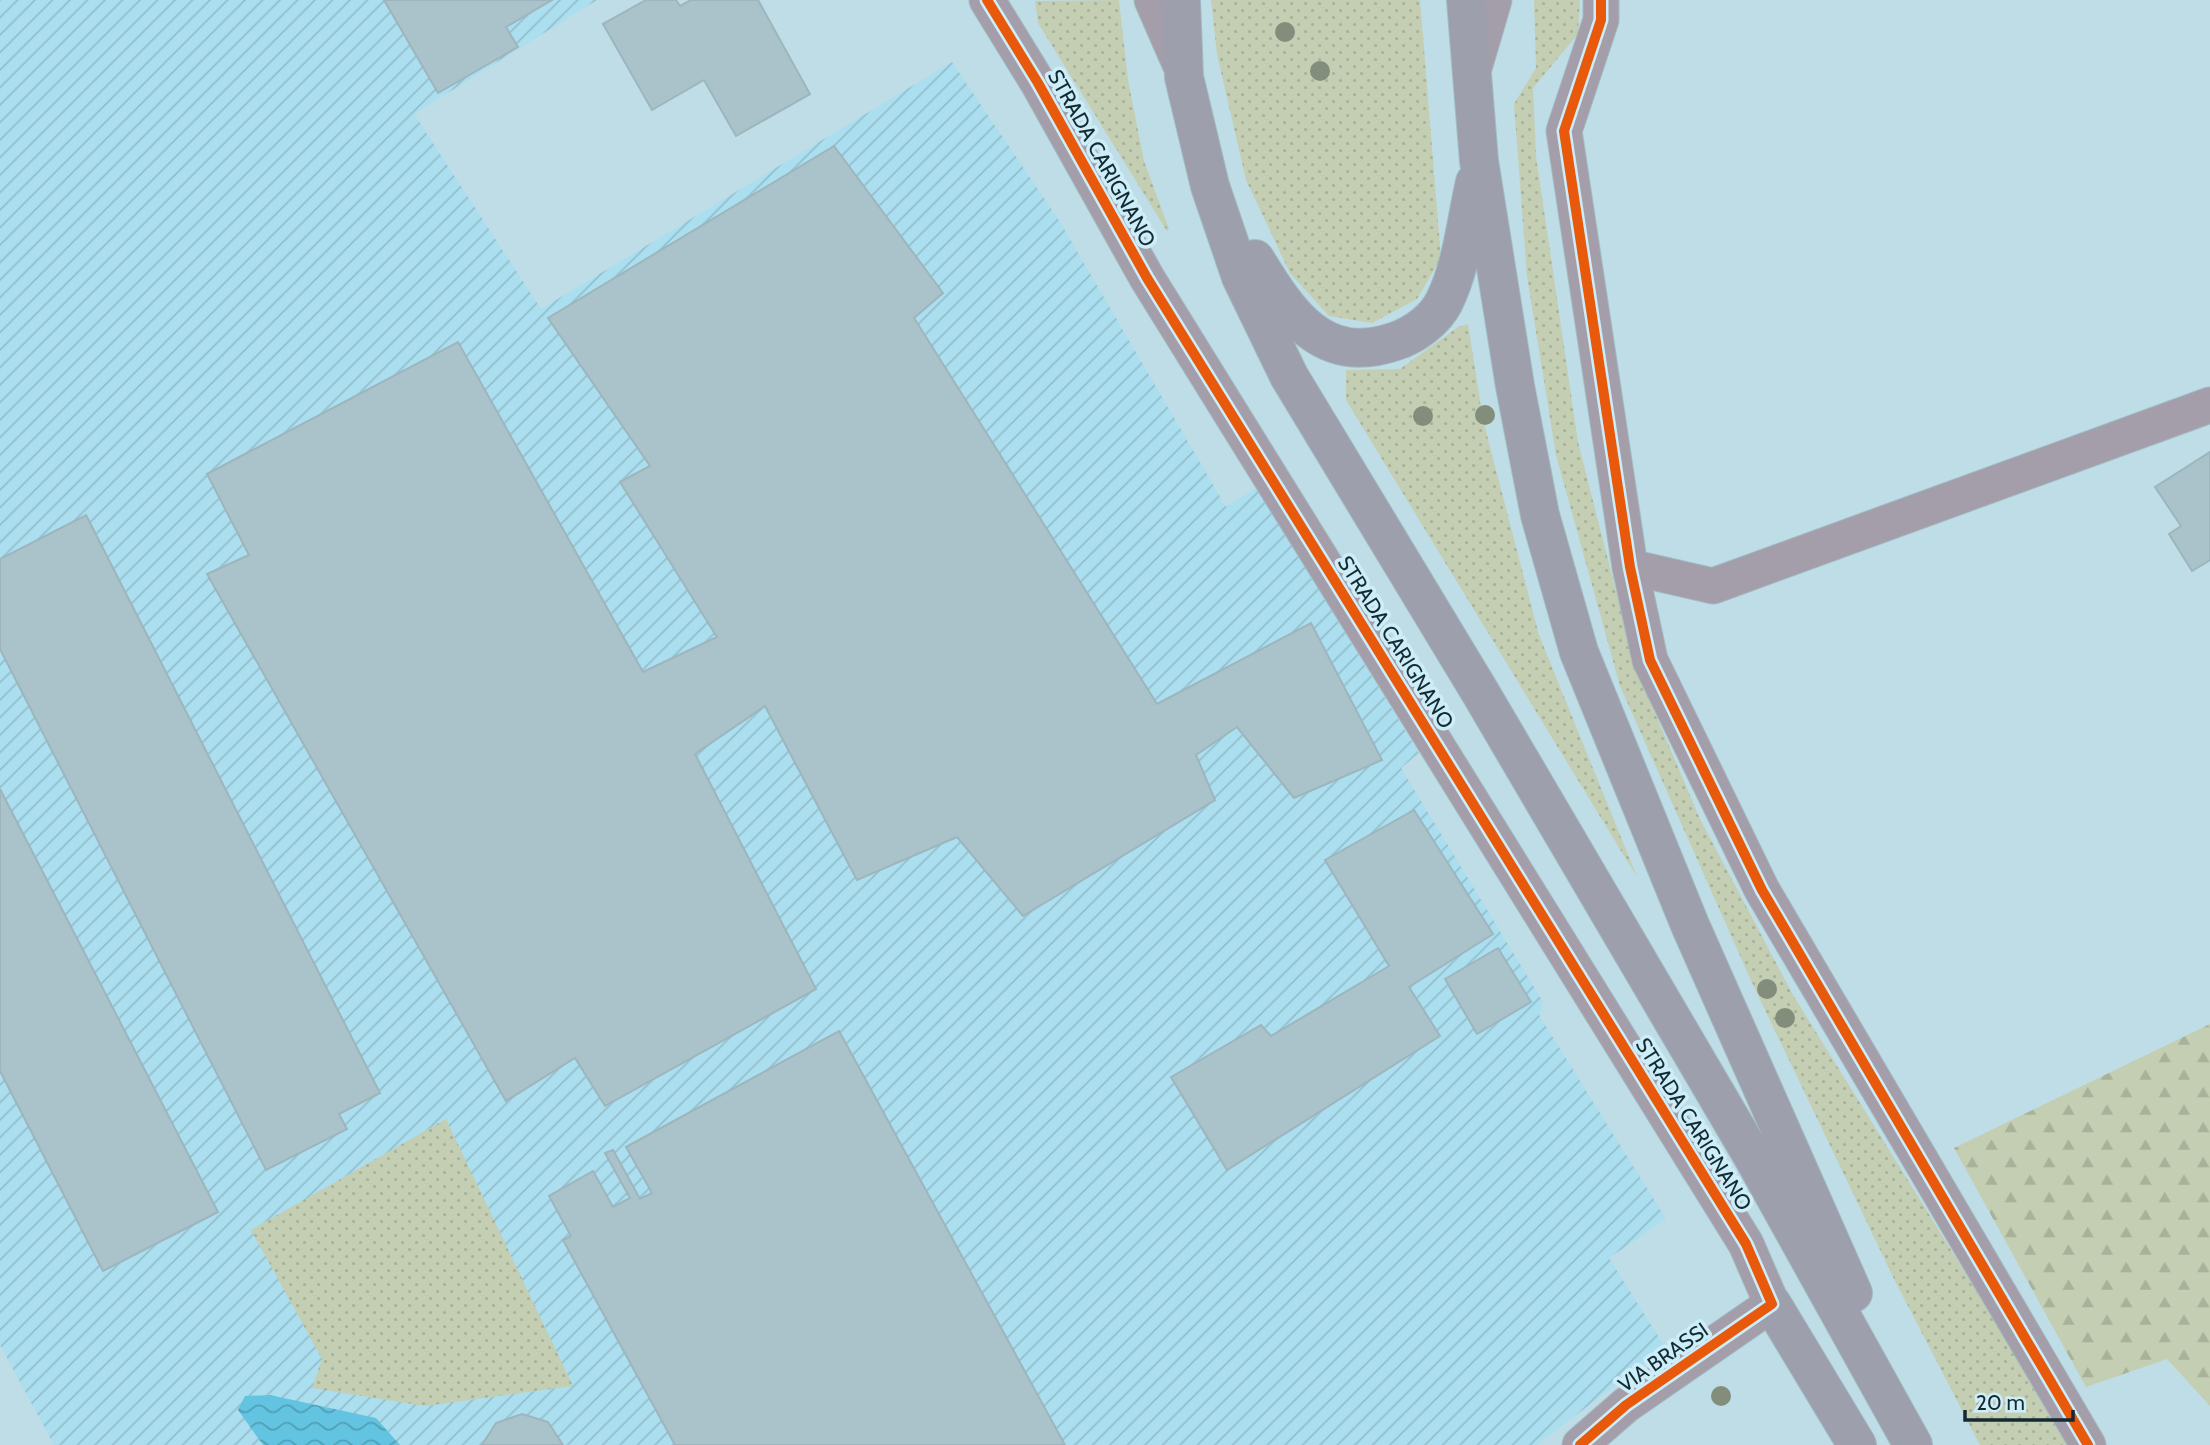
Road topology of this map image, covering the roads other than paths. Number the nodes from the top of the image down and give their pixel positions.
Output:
1 (987, 0) edge
2 (1015, 0) edge
3 (1152, 0) edge
4 (1181, 0) edge
5 (1466, 0) edge
6 (1494, 0) edge
7 (1601, 0) edge
8 (1184, 76) junction
9 (1471, 79) junction
10 (1038, 83) junction
11 (1479, 161) junction
12 (1210, 186) junction
13 (2210, 405) edge
14 (1630, 567) junction
15 (1772, 1304) junction
16 (1580, 1445) edge
17 (1857, 1445) edge
18 (1913, 1445) edge
19 (1921, 1445) edge
20 (2088, 1445) edge

1 - 10 street, STRADA CARIGNANO
2 - 10 street
3 - 8 street
4 - 8 main road
5 - 9 main road
6 - 9 street
7 - 14 street
8 - 12 main road
9 - 11 main road
10 - 15 street, STRADA CARIGNANO
11 - 12 main road
11 - 19 main road
12 - 18 main road
13 - 14 street
14 - 20 street
15 - 16 street, VIA BRASSI
15 - 17 main road

